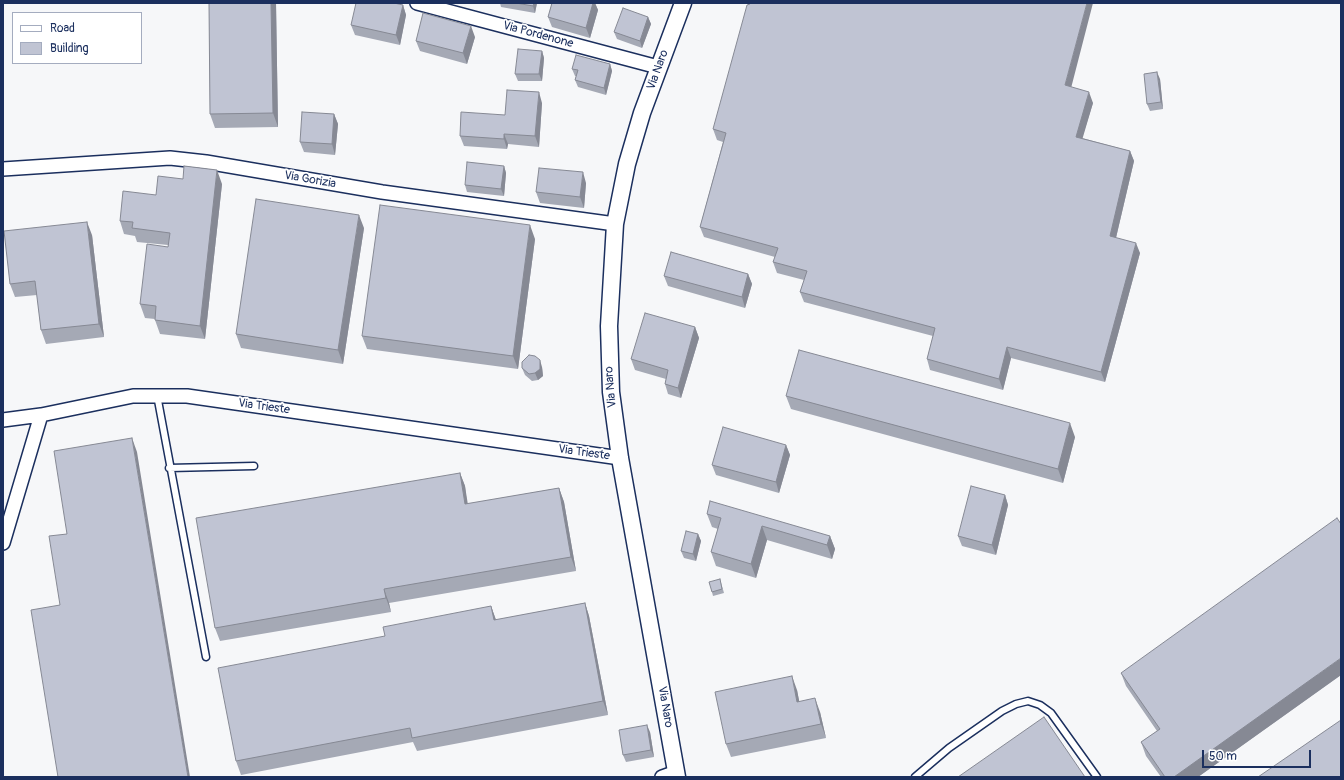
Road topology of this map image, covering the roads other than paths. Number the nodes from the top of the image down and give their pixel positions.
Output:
1 (417, 3) edge
2 (683, 3) edge
3 (658, 67) junction
4 (3, 169) edge
5 (615, 224) junction
6 (157, 395) junction
7 (41, 415) junction
8 (3, 420) edge
9 (620, 458) junction
10 (254, 466) dead end
11 (169, 468) junction
12 (3, 544) edge
13 (206, 657) dead end
14 (672, 775) edge
15 (915, 777) edge
16 (1097, 777) edge

1 - 3 street, Via Pordenone
2 - 3 street, Via Naro
3 - 5 street, Via Naro
4 - 5 street, Via Gorizia
5 - 9 street, Via Naro
6 - 7 street, Via Trieste
6 - 9 street, Via Trieste
6 - 11 lane
7 - 8 street, Via Trieste
7 - 12 street
9 - 14 street, Via Naro
10 - 11 lane
11 - 13 lane
15 - 16 lane

